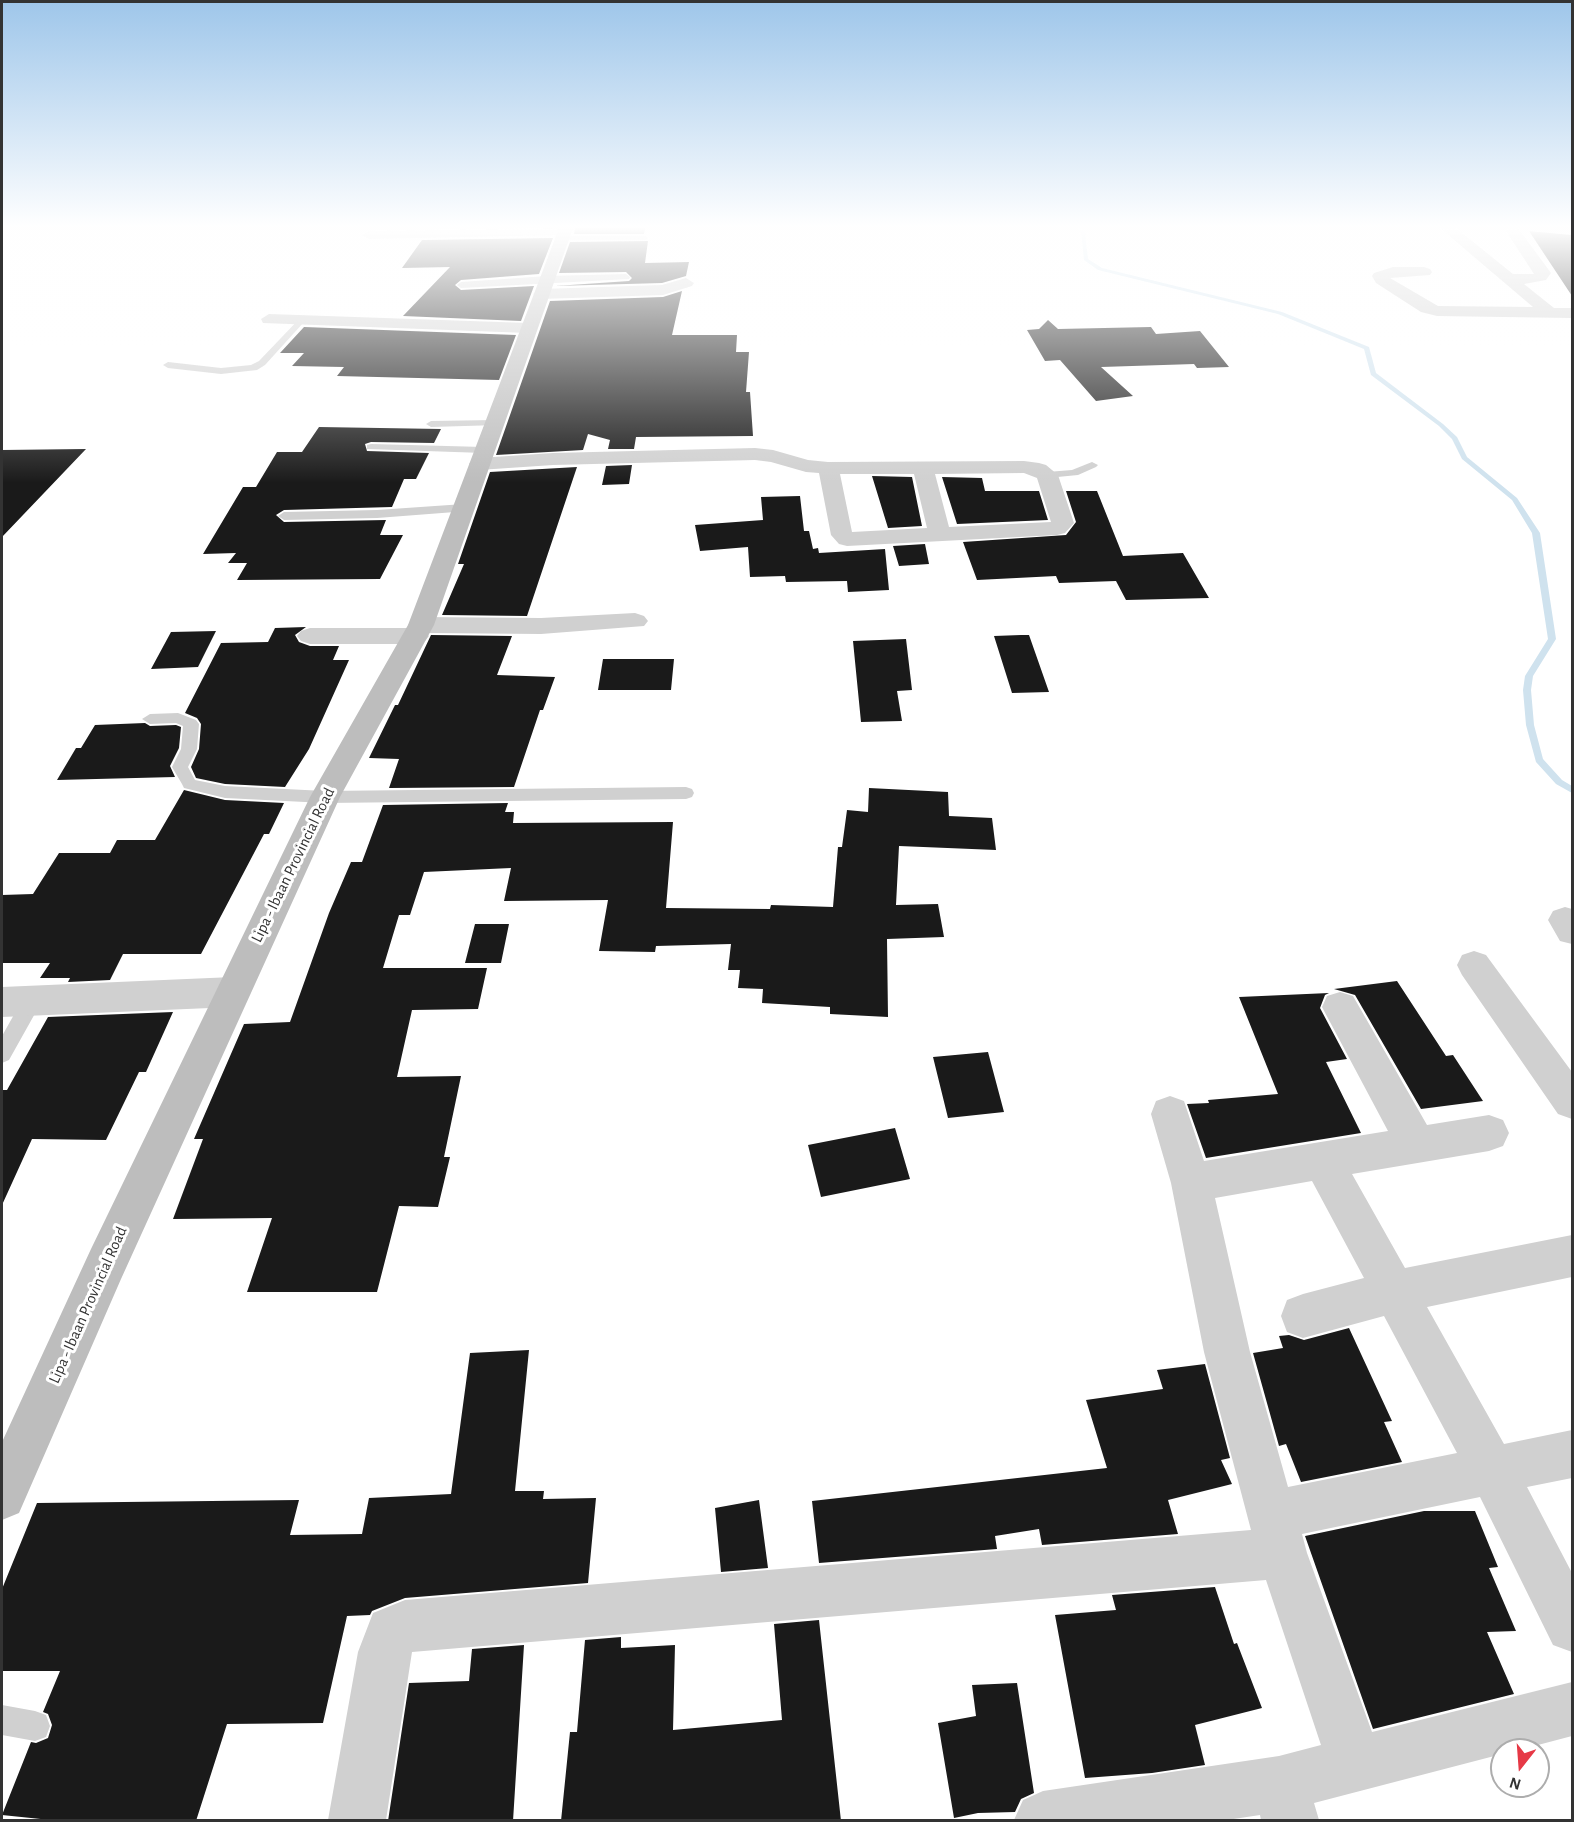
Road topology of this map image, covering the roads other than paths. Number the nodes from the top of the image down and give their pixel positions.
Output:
1 (533, 313) edge
2 (269, 319) dead end
3 (301, 320) junction
4 (528, 328) junction
5 (168, 365) dead end
6 (431, 424) dead end
7 (486, 446) junction
8 (371, 447) dead end
9 (1092, 465) dead end
10 (828, 468) junction
11 (923, 468) junction
12 (1047, 475) junction
13 (464, 508) junction
14 (284, 516) dead end
15 (940, 535) junction
16 (635, 621) dead end
17 (418, 631) junction
18 (310, 636) dead end
19 (150, 719) dead end
20 (686, 793) dead end
21 (325, 796) junction
22 (1474, 965) dead end
23 (233, 992) junction
24 (17, 1002) edge
25 (1340, 1007) dead end
26 (2, 1054) edge
27 (1572, 1102) edge
28 (1170, 1114) dead end
29 (1489, 1133) dead end
30 (1417, 1145) junction
31 (1322, 1160) junction
32 (1191, 1183) junction
33 (1572, 1256) edge
34 (1394, 1292) junction
35 (1304, 1316) dead end
36 (1572, 1454) edge
37 (1492, 1470) junction
38 (2, 1496) edge
39 (1277, 1534) junction
40 (1572, 1626) edge
41 (1572, 1709) edge
42 (2, 1720) edge
43 (35, 1726) dead end
44 (1356, 1764) junction
45 (1285, 1802) edge
46 (357, 1821) edge
47 (1043, 1821) edge

1 - 4 main road, Lipa - Ibaan Provincial Road
2 - 3 street
3 - 4 street
3 - 5 lane
4 - 7 main road, Lipa - Ibaan Provincial Road
6 - 7 lane
7 - 8 lane
7 - 10 street
7 - 13 main road, Lipa - Ibaan Provincial Road
9 - 12 lane
10 - 11 street
10 - 15 street
11 - 12 street
11 - 15 street
12 - 15 street
13 - 14 lane
13 - 17 main road, Lipa - Ibaan Provincial Road
16 - 17 street
17 - 18 street
17 - 21 main road, Lipa - Ibaan Provincial Road
19 - 21 lane
20 - 21 lane
21 - 23 main road, Lipa - Ibaan Provincial Road
22 - 27 street
23 - 24 street
23 - 38 main road, Lipa - Ibaan Provincial Road
24 - 26 lane
25 - 30 street
28 - 32 street
29 - 30 street
30 - 31 street
31 - 32 street
31 - 34 street
32 - 39 street
33 - 34 street
34 - 35 street
34 - 37 street
36 - 37 street
37 - 39 street
37 - 40 street
39 - 44 street
39 - 46 street
41 - 44 street
42 - 43 lane
44 - 45 street
45 - 47 street

